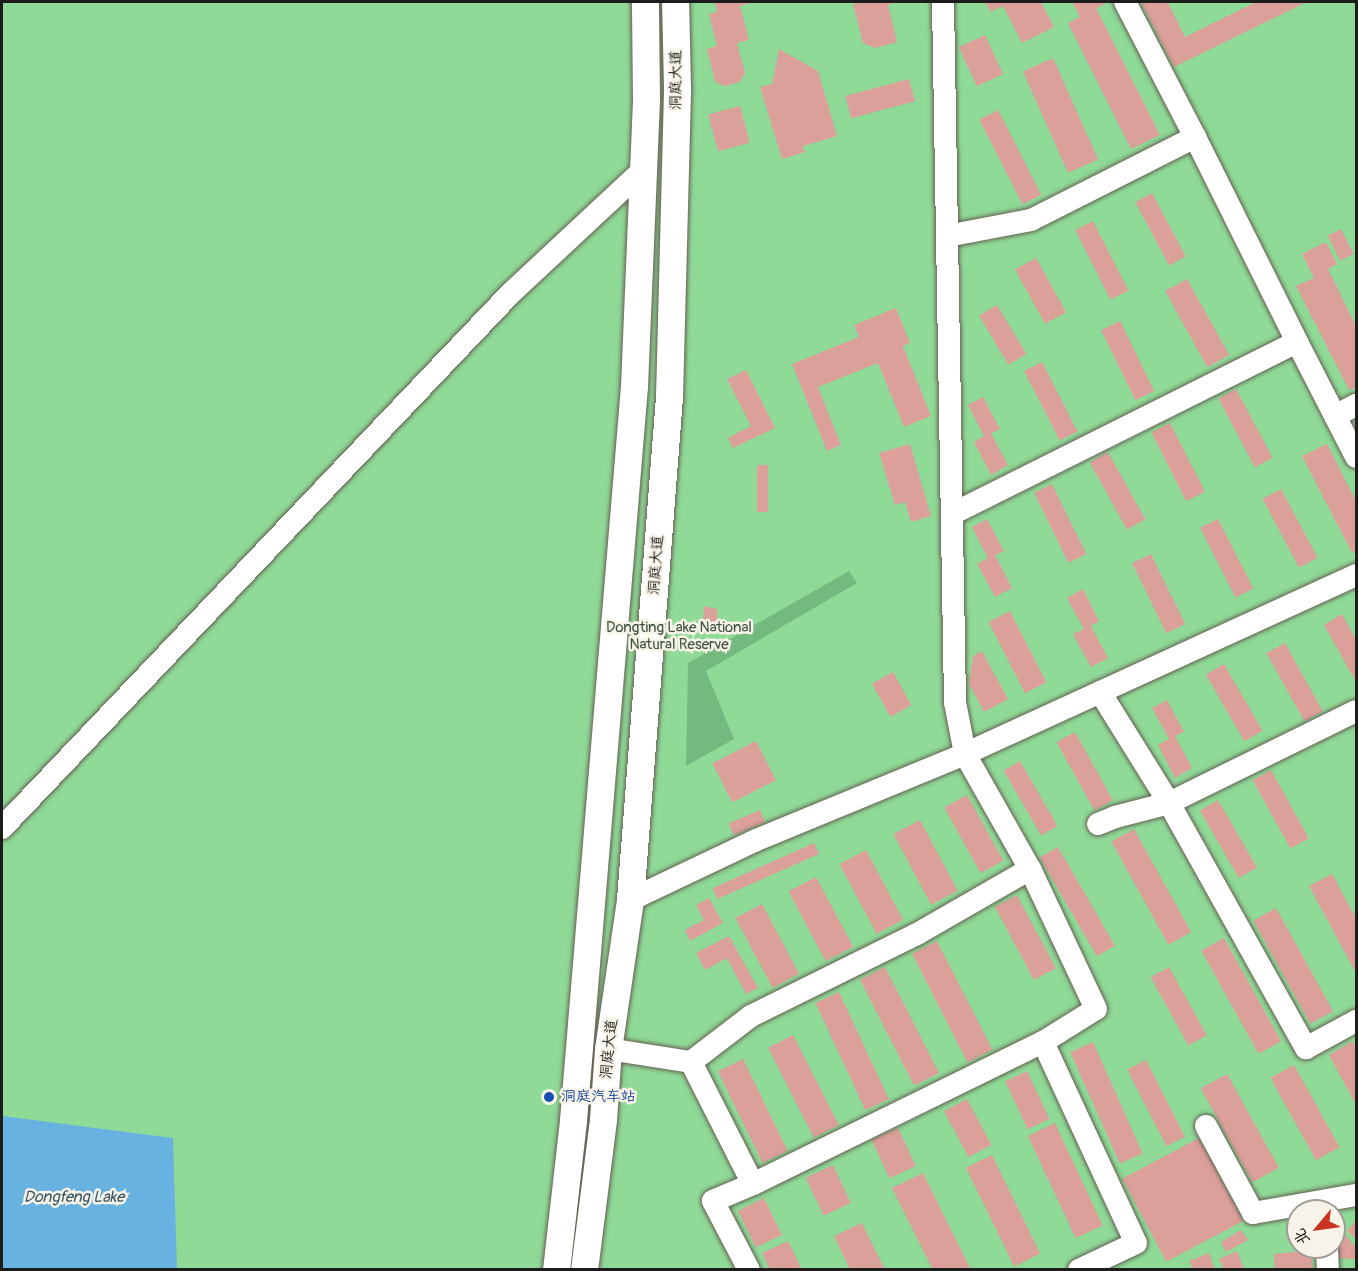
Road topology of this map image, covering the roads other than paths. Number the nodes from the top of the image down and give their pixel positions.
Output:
1 (645, 2) edge
2 (675, 2) edge
3 (943, 2) edge
4 (1125, 2) edge
5 (1195, 136) junction
6 (643, 170) junction
7 (947, 236) junction
8 (1297, 342) junction
9 (1356, 405) edge
10 (1335, 416) junction
11 (1356, 458) edge
12 (952, 514) junction
13 (1356, 575) edge
14 (1100, 692) junction
15 (1356, 711) edge
16 (965, 754) junction
17 (1169, 803) junction
18 (1098, 824) dead end
19 (2, 828) edge
20 (1030, 869) junction
21 (630, 900) junction
22 (1356, 1021) edge
23 (1043, 1042) junction
24 (608, 1049) junction
25 (692, 1062) junction
26 (1206, 1126) dead end
27 (753, 1184) junction
28 (1286, 1209) edge
29 (556, 1269) edge
30 (584, 1269) edge
31 (749, 1269) edge
32 (1079, 1269) edge

1 - 6 main road, 洞庭大道
2 - 21 main road, 洞庭大道
3 - 7 street
4 - 5 street
5 - 7 street
5 - 8 street
6 - 19 street
6 - 29 main road, 洞庭大道
7 - 12 street
8 - 10 street
8 - 12 street
9 - 10 street
10 - 11 street
12 - 16 street
13 - 14 street
14 - 16 street
14 - 17 street
15 - 17 street
16 - 20 street
16 - 21 street
17 - 18 street
17 - 22 street
20 - 23 street
20 - 25 street
21 - 24 main road, 洞庭大道
23 - 27 street
23 - 32 street
24 - 25 street
24 - 30 main road, 洞庭大道
25 - 27 street
26 - 28 street
27 - 31 street

